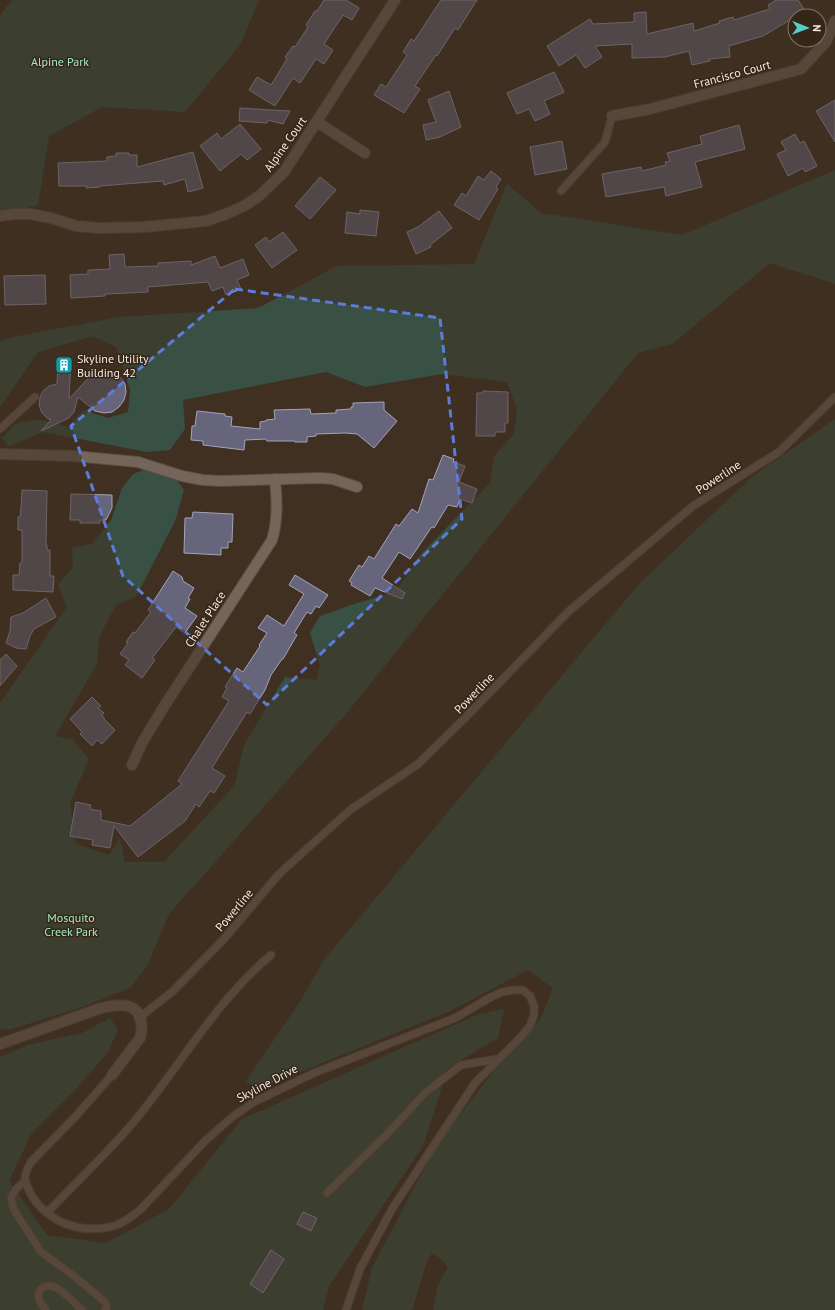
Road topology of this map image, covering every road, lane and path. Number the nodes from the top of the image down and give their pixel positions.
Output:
1 (395, 0) edge
2 (835, 21) edge
3 (612, 116) joint
4 (317, 122) junction
5 (365, 153) dead end
6 (561, 191) dead end
7 (0, 216) edge
8 (35, 397) dead end
9 (835, 397) edge
10 (0, 429) edge
11 (0, 454) edge
12 (275, 479) junction
13 (356, 487) dead end
14 (132, 765) dead end
15 (272, 956) dead end
16 (140, 1017) junction
17 (0, 1044) edge
18 (498, 1059) junction
19 (112, 1075) joint
20 (25, 1181) junction
21 (327, 1194) dead end
22 (47, 1213) junction
23 (106, 1308) edge
24 (46, 1310) edge
25 (82, 1310) edge
26 (346, 1310) edge

1 - 4 street, Alpine Court
2 - 3 street, Francisco Court
3 - 6 lane
4 - 5 street
4 - 7 street, Alpine Court
8 - 10 lane
9 - 16 lane, Powerline
11 - 12 street
12 - 13 street
12 - 14 street, Chalet Place
15 - 22 lane
16 - 17 street
16 - 19 street
18 - 21 lane
18 - 22 lane, Skyline Drive
18 - 26 lane, Skyline Drive
19 - 20 lane
20 - 22 lane, Skyline Drive
20 - 23 lane
24 - 25 lane

